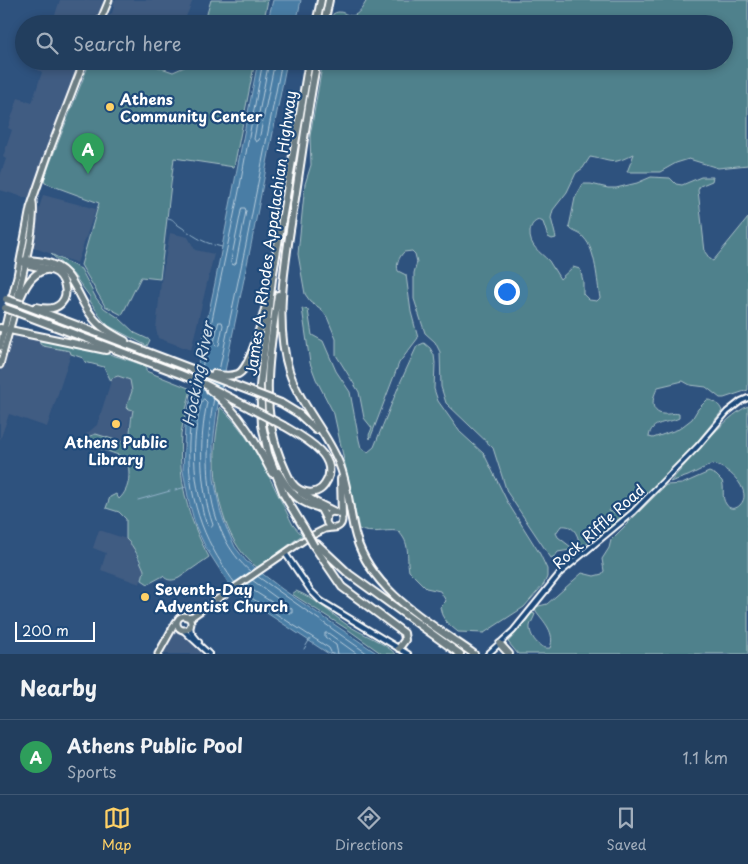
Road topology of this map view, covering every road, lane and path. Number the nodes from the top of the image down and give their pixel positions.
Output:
1 (109, 0) edge
2 (321, 0) edge
3 (329, 0) edge
4 (103, 15) edge
5 (318, 15) edge
6 (326, 15) edge
7 (80, 70) edge
8 (307, 70) edge
9 (315, 70) edge
10 (302, 148) junction
11 (24, 262) junction
12 (54, 271) junction
13 (272, 279) junction
14 (3, 298) edge
15 (2, 307) edge
16 (18, 309) junction
17 (4, 329) edge
18 (0, 346) edge
19 (139, 348) junction
20 (138, 358) junction
21 (0, 365) edge
22 (184, 366) junction
23 (194, 380) junction
24 (748, 398) edge
25 (327, 442) junction
26 (268, 453) junction
27 (335, 456) junction
28 (299, 490) junction
29 (284, 495) junction
30 (335, 512) junction
31 (342, 516) junction
32 (326, 519) junction
33 (332, 528) junction
34 (307, 538) junction
35 (316, 545) junction
36 (285, 554) junction
37 (203, 610) junction
38 (186, 617) junction
39 (177, 622) junction
40 (190, 626) junction
41 (182, 630) junction
42 (200, 644) junction
43 (500, 644) junction
44 (399, 648) junction
45 (159, 654) edge
46 (209, 654) edge
47 (408, 654) edge
48 (460, 654) edge
49 (474, 654) edge
50 (488, 654) edge
51 (510, 654) edge

1 - 4 main road
2 - 5 highway
3 - 6 highway
7 - 11 main road
8 - 13 highway, James A. Rhodes Appalachian Highway
9 - 10 highway, James A. Rhodes Appalachian Highway
10 - 25 highway, James A. Rhodes Appalachian Highway
10 - 28 highway
11 - 12 highway
11 - 16 main road
11 - 17 main road
11 - 19 highway
12 - 16 highway
12 - 16 highway
13 - 22 highway
13 - 26 highway, James A. Rhodes Appalachian Highway
14 - 16 highway, bridge
15 - 16 highway, bridge
16 - 17 main road
16 - 19 highway
16 - 20 highway
17 - 18 main road
17 - 20 highway
17 - 21 main road
19 - 22 highway
20 - 23 highway
22 - 25 highway, bridge
23 - 28 highway, bridge
23 - 29 highway
24 - 43 street, Rock Riffle Road
25 - 27 highway, James A. Rhodes Appalachian Highway
26 - 29 highway, James A. Rhodes Appalachian Highway
26 - 32 highway
27 - 31 highway
27 - 49 highway, James A. Rhodes Appalachian Highway
28 - 30 highway
29 - 35 highway, James A. Rhodes Appalachian Highway, bridge
30 - 31 main road
30 - 32 main road
31 - 33 main road
32 - 33 main road
32 - 34 main road
33 - 34 main road
34 - 36 main road
35 - 44 highway
35 - 48 highway, James A. Rhodes Appalachian Highway
36 - 37 main road
36 - 44 street
37 - 38 main road
37 - 40 main road
38 - 39 main road
38 - 40 main road
39 - 41 main road
39 - 45 main road
40 - 41 main road
40 - 42 street
41 - 42 street
41 - 45 main road
42 - 46 street
43 - 50 street, Rock Riffle Road
43 - 51 highway
44 - 47 street

